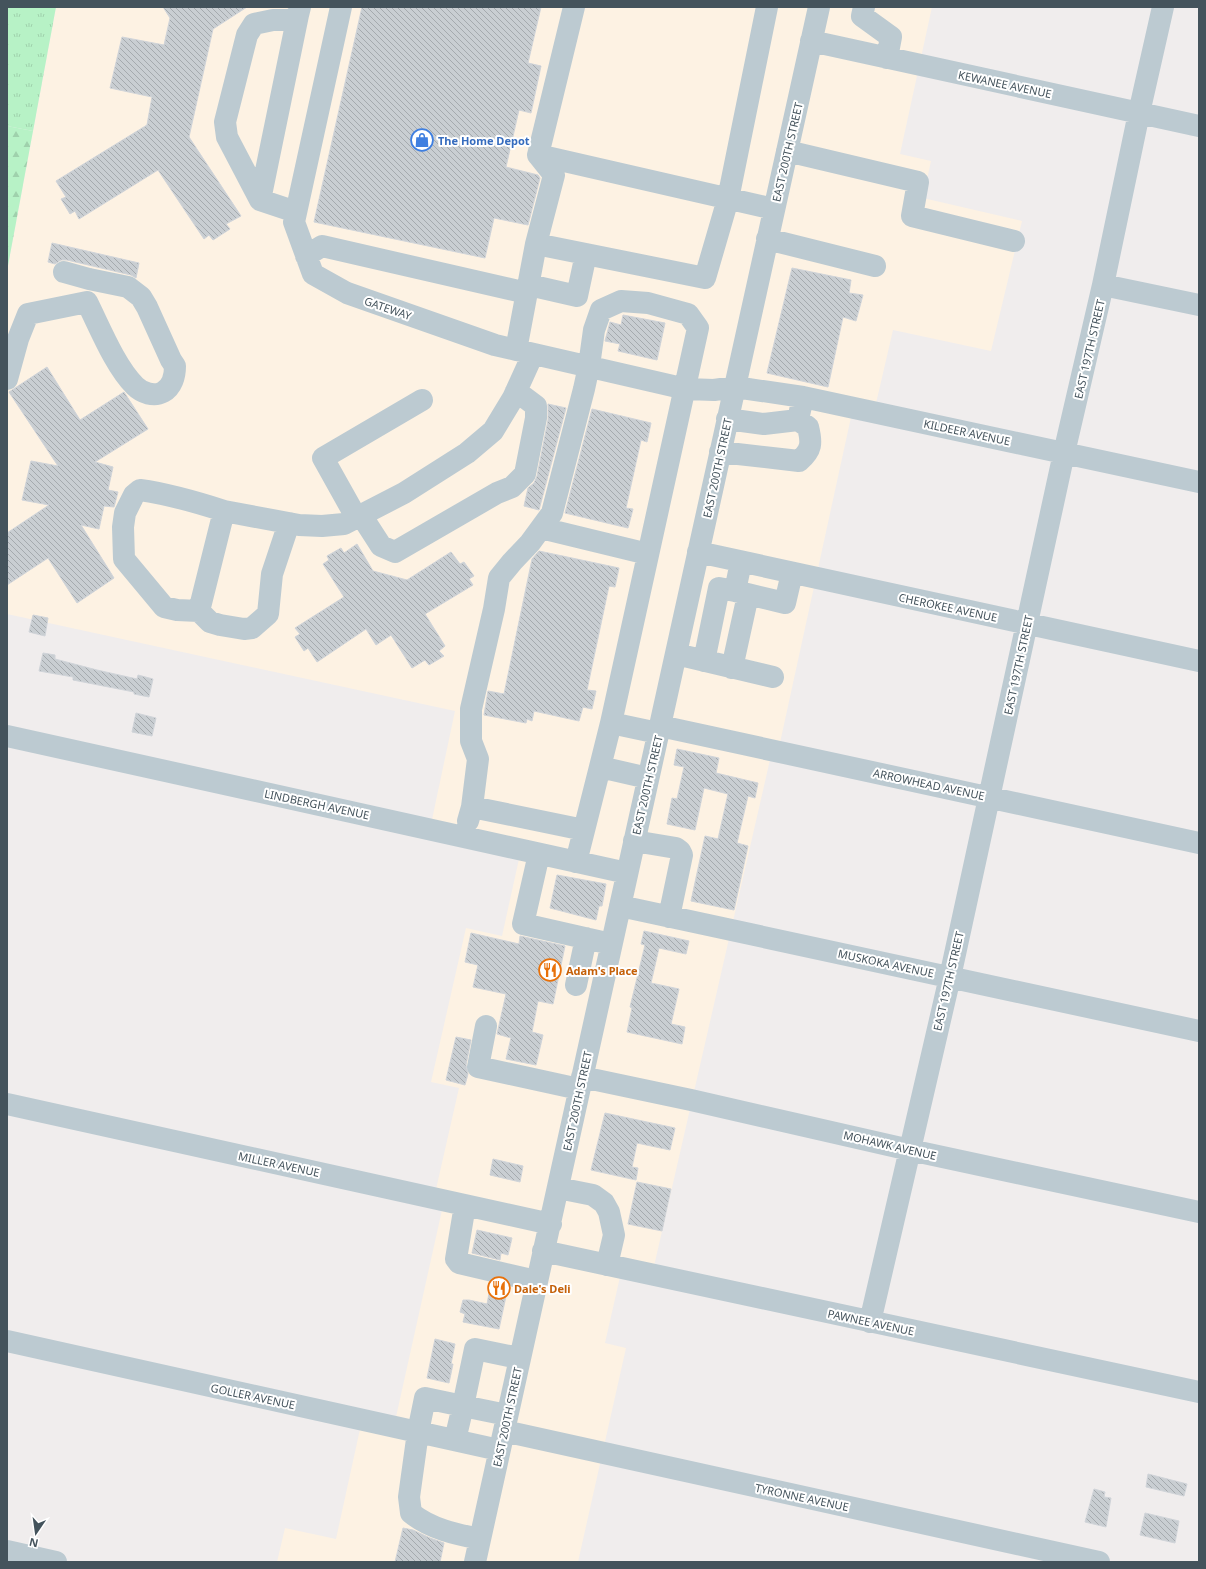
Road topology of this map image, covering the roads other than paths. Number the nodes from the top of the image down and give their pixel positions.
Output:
1 (341, 7) edge
2 (574, 7) edge
3 (767, 7) edge
4 (819, 7) edge
5 (864, 7) edge
6 (1163, 7) edge
7 (299, 11) edge
8 (811, 41) junction
9 (887, 58) junction
10 (1139, 113) junction
11 (1199, 126) edge
12 (787, 151) junction
13 (538, 155) junction
14 (728, 199) junction
15 (260, 200) junction
16 (774, 210) junction
17 (296, 212) junction
18 (767, 239) junction
19 (1014, 241) dead end
20 (536, 244) junction
21 (586, 254) junction
22 (306, 256) junction
23 (875, 266) dead end
24 (64, 272) dead end
25 (89, 279) junction
26 (1104, 284) junction
27 (528, 289) junction
28 (87, 302) junction
29 (1199, 305) edge
30 (525, 352) junction
31 (589, 366) junction
32 (7, 379) edge
33 (735, 386) junction
34 (686, 389) junction
35 (516, 391) junction
36 (803, 397) junction
37 (422, 400) dead end
38 (728, 419) junction
39 (798, 420) junction
40 (720, 452) junction
41 (1064, 453) junction
42 (1199, 482) edge
43 (224, 511) junction
44 (359, 516) junction
45 (289, 523) junction
46 (541, 528) junction
47 (698, 552) junction
48 (648, 554) junction
49 (742, 562) junction
50 (792, 573) junction
51 (689, 595) junction
52 (733, 596) junction
53 (199, 611) junction
54 (1026, 625) junction
55 (676, 654) junction
56 (704, 661) junction
57 (1199, 661) edge
58 (732, 668) junction
59 (773, 677) dead end
60 (611, 723) junction
61 (659, 730) junction
62 (7, 736) edge
63 (600, 767) junction
64 (648, 778) junction
65 (989, 797) junction
66 (472, 807) junction
67 (584, 830) junction
68 (464, 837) junction
69 (634, 841) junction
70 (1199, 843) edge
71 (539, 854) junction
72 (576, 862) junction
73 (627, 873) junction
74 (620, 906) junction
75 (668, 917) junction
76 (586, 938) junction
77 (611, 944) junction
78 (950, 977) junction
79 (576, 985) dead end
80 (486, 1026) dead end
81 (1199, 1031) edge
82 (580, 1083) junction
83 (7, 1104) edge
84 (910, 1150) junction
85 (558, 1188) junction
86 (465, 1205) junction
87 (1199, 1212) edge
88 (550, 1224) junction
89 (543, 1251) junction
90 (607, 1265) junction
91 (536, 1281) junction
92 (870, 1322) junction
93 (7, 1341) edge
94 (520, 1358) junction
95 (1199, 1392) edge
96 (463, 1406) junction
97 (418, 1432) junction
98 (503, 1432) junction
99 (455, 1440) junction
100 (480, 1539) junction
101 (7, 1551) edge
102 (56, 1562) edge
103 (475, 1562) edge
104 (1100, 1562) edge

1 - 17 street, GATEWAY
2 - 13 street
3 - 14 street
4 - 8 street, EAST 200TH STREET
5 - 9 street
6 - 10 street, EAST 197TH STREET
7 - 15 street
7 - 15 street
8 - 9 street, KEWANEE AVENUE
8 - 12 street, EAST 200TH STREET
9 - 10 street, KEWANEE AVENUE
10 - 11 street, KEWANEE AVENUE
10 - 26 street, EAST 197TH STREET
12 - 16 street, EAST 200TH STREET
12 - 19 street
13 - 14 street
13 - 20 street
14 - 16 street
14 - 21 street
15 - 17 street
16 - 18 street, EAST 200TH STREET
17 - 22 street, GATEWAY
18 - 23 street
18 - 33 street, EAST 200TH STREET
20 - 21 street
20 - 27 street
21 - 27 street
22 - 27 street
22 - 30 street, GATEWAY
24 - 25 street
25 - 28 street
25 - 28 street
26 - 29 street
26 - 41 street, EAST 197TH STREET
27 - 30 street
28 - 32 street
30 - 31 street, GATEWAY
30 - 35 street
31 - 34 street, GATEWAY
31 - 34 street
31 - 46 street
33 - 34 street, GATEWAY
33 - 36 street, KILDEER AVENUE
33 - 38 street, EAST 200TH STREET
34 - 48 street
35 - 44 street
35 - 44 street
36 - 39 street
36 - 41 street, KILDEER AVENUE
37 - 44 street
38 - 39 street
38 - 40 street, EAST 200TH STREET
39 - 40 street
40 - 47 street, EAST 200TH STREET
41 - 42 street, KILDEER AVENUE
41 - 54 street, EAST 197TH STREET
43 - 45 street
43 - 53 street
43 - 53 street
44 - 45 street
45 - 53 street
46 - 48 street
46 - 66 street
47 - 49 street, CHEROKEE AVENUE
47 - 51 street, EAST 200TH STREET
48 - 60 street
49 - 50 street, CHEROKEE AVENUE
49 - 52 street
50 - 52 street
50 - 54 street, CHEROKEE AVENUE
51 - 52 street
51 - 55 street, EAST 200TH STREET
52 - 56 street
52 - 58 street
54 - 57 street, CHEROKEE AVENUE
54 - 65 street, EAST 197TH STREET
55 - 56 street
55 - 61 street, EAST 200TH STREET
56 - 58 street
58 - 59 street
60 - 61 street, ARROWHEAD AVENUE
60 - 63 street
61 - 64 street, EAST 200TH STREET
61 - 65 street, ARROWHEAD AVENUE
62 - 68 street, LINDBERGH AVENUE
63 - 64 street
63 - 67 street
64 - 69 street, EAST 200TH STREET
65 - 70 street, ARROWHEAD AVENUE
65 - 78 street, EAST 197TH STREET
66 - 67 street
66 - 68 street
67 - 72 street
68 - 71 street, LINDBERGH AVENUE
69 - 73 street, EAST 200TH STREET
69 - 75 street
71 - 72 street, LINDBERGH AVENUE
71 - 76 street
72 - 73 street, LINDBERGH AVENUE
73 - 74 street, EAST 200TH STREET
74 - 75 street, MUSKOKA AVENUE
74 - 77 street, EAST 200TH STREET
75 - 78 street, MUSKOKA AVENUE
76 - 77 street
76 - 79 street
77 - 82 street, EAST 200TH STREET
78 - 81 street, MUSKOKA AVENUE
78 - 84 street, EAST 197TH STREET
80 - 82 street, MOHAWK AVENUE
82 - 84 street, MOHAWK AVENUE
82 - 85 street, EAST 200TH STREET
83 - 86 street, MILLER AVENUE
84 - 87 street, MOHAWK AVENUE
84 - 92 street, EAST 197TH STREET
85 - 88 street, EAST 200TH STREET
85 - 90 street
86 - 88 street, MILLER AVENUE
86 - 91 street
88 - 89 street, EAST 200TH STREET
89 - 90 street, PAWNEE AVENUE
89 - 91 street, EAST 200TH STREET
90 - 92 street, PAWNEE AVENUE
91 - 94 street, EAST 200TH STREET
92 - 95 street, PAWNEE AVENUE
93 - 97 street, GOLLER AVENUE
94 - 96 street
94 - 98 street, EAST 200TH STREET
96 - 97 street
96 - 98 street
96 - 99 street
97 - 99 street, GOLLER AVENUE
97 - 100 street
98 - 99 street, GOLLER AVENUE
98 - 100 street, EAST 200TH STREET
98 - 104 street, TYRONNE AVENUE
100 - 103 street, EAST 200TH STREET
101 - 102 street

